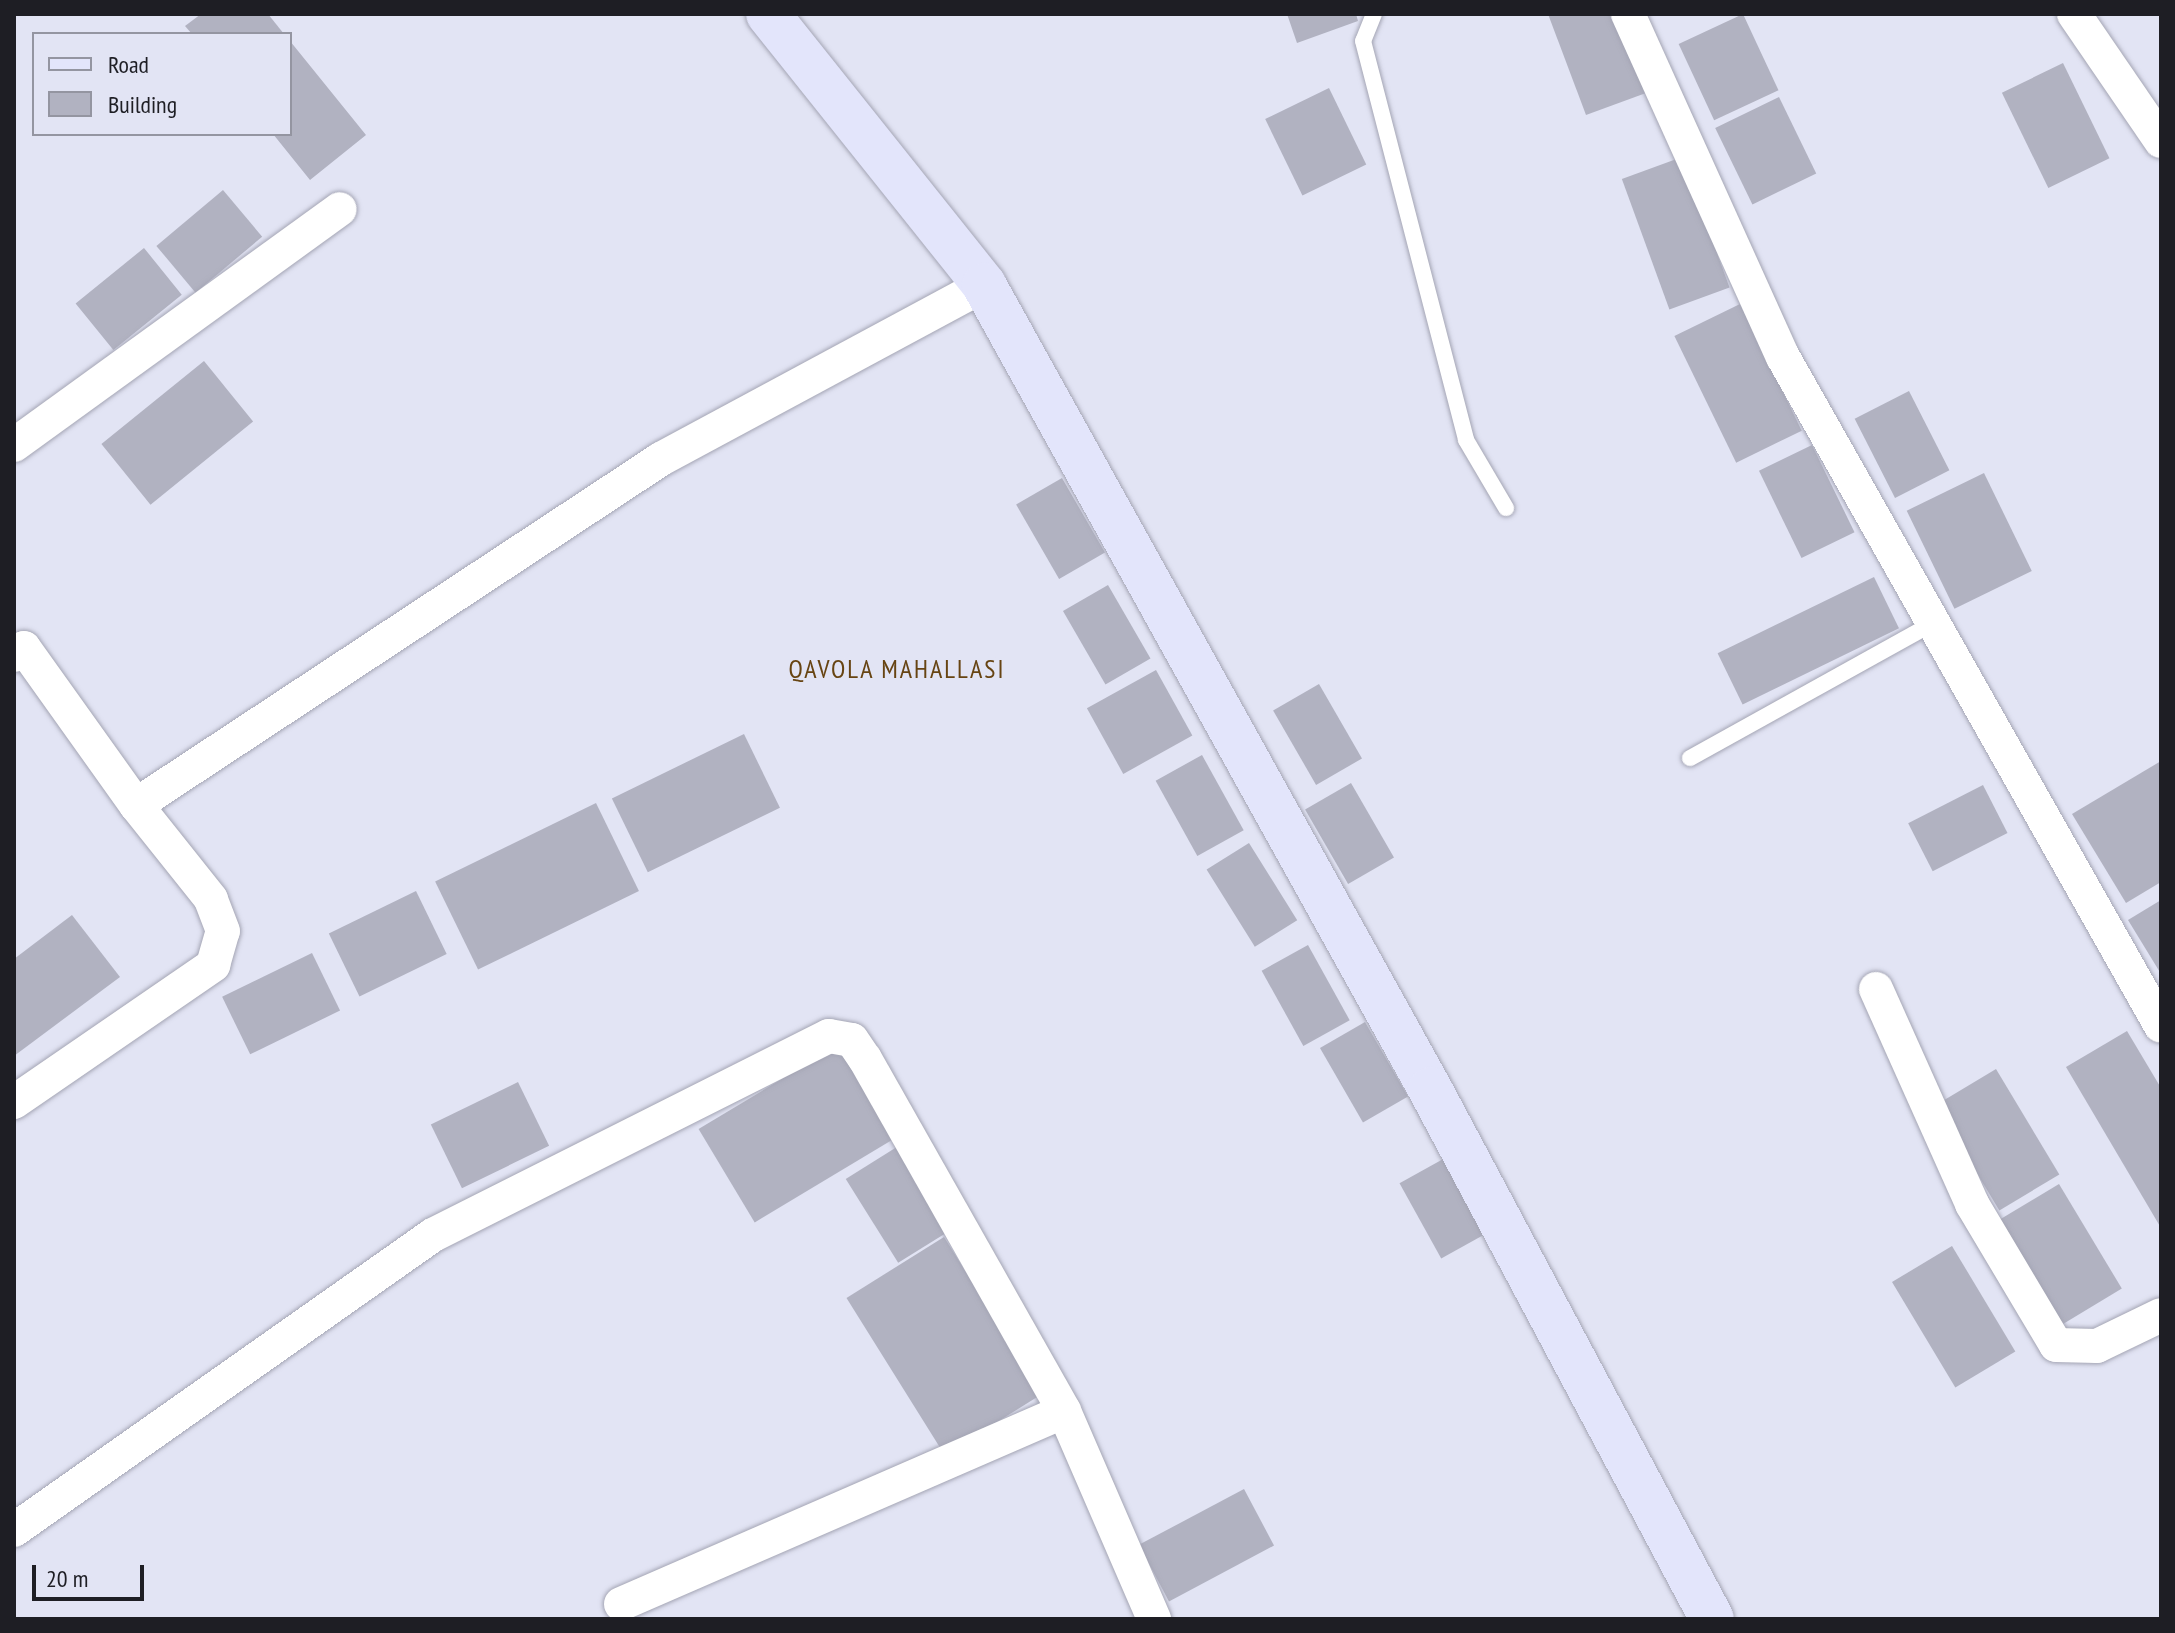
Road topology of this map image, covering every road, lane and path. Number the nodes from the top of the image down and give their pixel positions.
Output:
1 (768, 14) edge
2 (1374, 14) edge
3 (1628, 14) edge
4 (2074, 14) edge
5 (2161, 141) edge
6 (340, 209) dead end
7 (984, 285) junction
8 (14, 445) edge
9 (1506, 508) dead end
10 (1932, 624) junction
11 (17, 646) edge
12 (1690, 758) dead end
13 (136, 805) junction
14 (1876, 989) dead end
15 (2161, 1026) edge
16 (14, 1102) edge
17 (2161, 1315) edge
18 (1064, 1411) junction
19 (14, 1530) edge
20 (621, 1604) dead end
21 (1154, 1619) edge
22 (1712, 1619) edge

1 - 7 street
2 - 9 lane
3 - 10 street
4 - 5 street
6 - 8 street
7 - 13 street
7 - 22 street
10 - 12 lane
10 - 15 street
11 - 13 street
13 - 16 street
14 - 17 street
18 - 19 street
18 - 20 street
18 - 21 street

